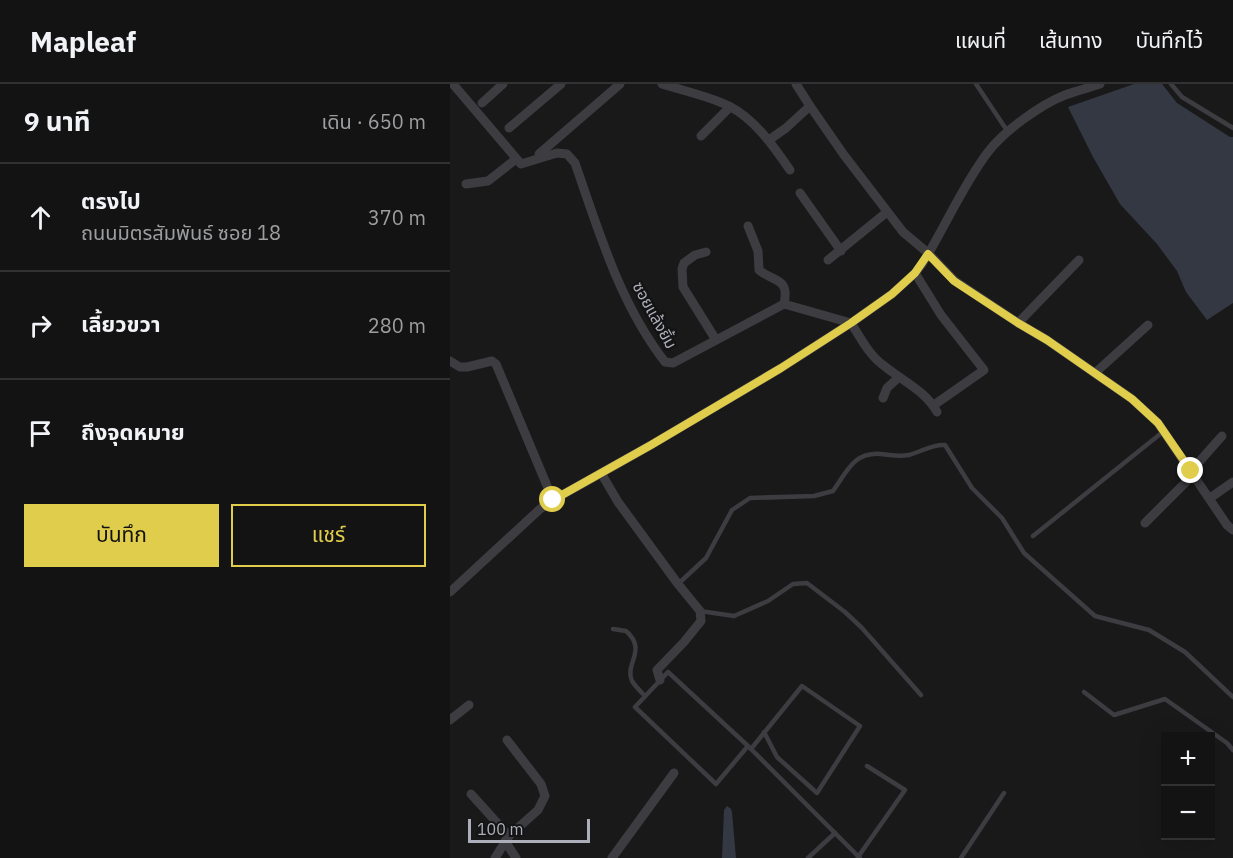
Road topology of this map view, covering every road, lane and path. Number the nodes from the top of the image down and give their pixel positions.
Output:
1 (453, 84) edge
2 (503, 84) edge
3 (561, 84) edge
4 (620, 84) edge
5 (662, 84) edge
6 (796, 84) edge
7 (976, 84) edge
8 (1100, 84) edge
9 (1171, 84) edge
10 (676, 86) edge
11 (482, 103) dead end
12 (810, 106) junction
13 (730, 107) junction
14 (509, 128) dead end
15 (1233, 128) edge
16 (1008, 132) junction
17 (701, 136) dead end
18 (769, 140) junction
19 (539, 154) dead end
20 (516, 159) junction
21 (790, 170) dead end
22 (466, 184) dead end
23 (800, 193) dead end
24 (887, 212) junction
25 (748, 226) dead end
26 (841, 251) junction
27 (705, 252) dead end
28 (928, 254) junction
29 (828, 260) dead end
30 (1079, 260) dead end
31 (915, 273) junction
32 (784, 304) junction
33 (851, 323) junction
34 (1018, 323) junction
35 (1148, 325) dead end
36 (716, 340) junction
37 (450, 361) edge
38 (1095, 373) junction
39 (899, 377) junction
40 (883, 398) dead end
41 (1164, 431) junction
42 (1222, 435) dead end
43 (1192, 472) junction
44 (601, 473) junction
45 (1233, 482) edge
46 (1210, 498) junction
47 (553, 500) junction
48 (1145, 523) dead end
49 (1233, 530) edge
50 (1033, 537) dead end
51 (678, 584) junction
52 (450, 592) edge
53 (700, 611) junction
54 (613, 629) dead end
55 (660, 680) junction
56 (1084, 692) dead end
57 (921, 695) dead end
58 (645, 696) junction
59 (1233, 697) edge
60 (469, 705) dead end
61 (450, 720) edge
62 (764, 732) junction
63 (507, 740) dead end
64 (749, 747) junction
65 (1233, 750) edge
66 (867, 766) dead end
67 (674, 773) dead end
68 (1004, 793) dead end
69 (471, 794) dead end
70 (835, 833) junction
71 (507, 839) junction
72 (859, 857) edge
73 (495, 858) edge
74 (516, 858) edge
75 (612, 858) edge
76 (808, 858) edge
77 (961, 858) edge

1 - 20 street
2 - 11 street
3 - 14 street
4 - 19 street
5 - 10 street
6 - 12 street
7 - 16 lane
8 - 16 street
9 - 15 lane
10 - 13 street
12 - 18 street
12 - 24 street
13 - 17 street
13 - 18 street
16 - 28 street
18 - 21 street
20 - 22 street
20 - 36 street, ซอยแล้งยิ้ม
23 - 26 street
24 - 26 street
24 - 28 street
25 - 32 street
26 - 29 street
27 - 36 street
28 - 31 street
28 - 34 street
30 - 34 street
31 - 33 street
31 - 39 street
32 - 33 street
32 - 36 street, ซอยแล้งยิ้ม
33 - 39 street
33 - 44 street
34 - 38 street
35 - 38 street
37 - 47 street
38 - 41 street
39 - 40 street
41 - 43 street
41 - 50 lane
42 - 43 street
43 - 46 street
43 - 48 street
44 - 47 street
44 - 51 street
45 - 46 street
46 - 49 street
47 - 52 street
51 - 53 street
51 - 59 lane
53 - 55 street
53 - 57 lane
54 - 58 lane
55 - 58 lane
55 - 64 lane
56 - 65 lane
58 - 64 lane
60 - 61 street
62 - 62 lane
62 - 64 lane
63 - 71 street
64 - 70 lane
66 - 72 lane
67 - 75 street
68 - 77 lane
69 - 71 street
70 - 72 lane
70 - 76 lane
71 - 73 street
71 - 74 street

